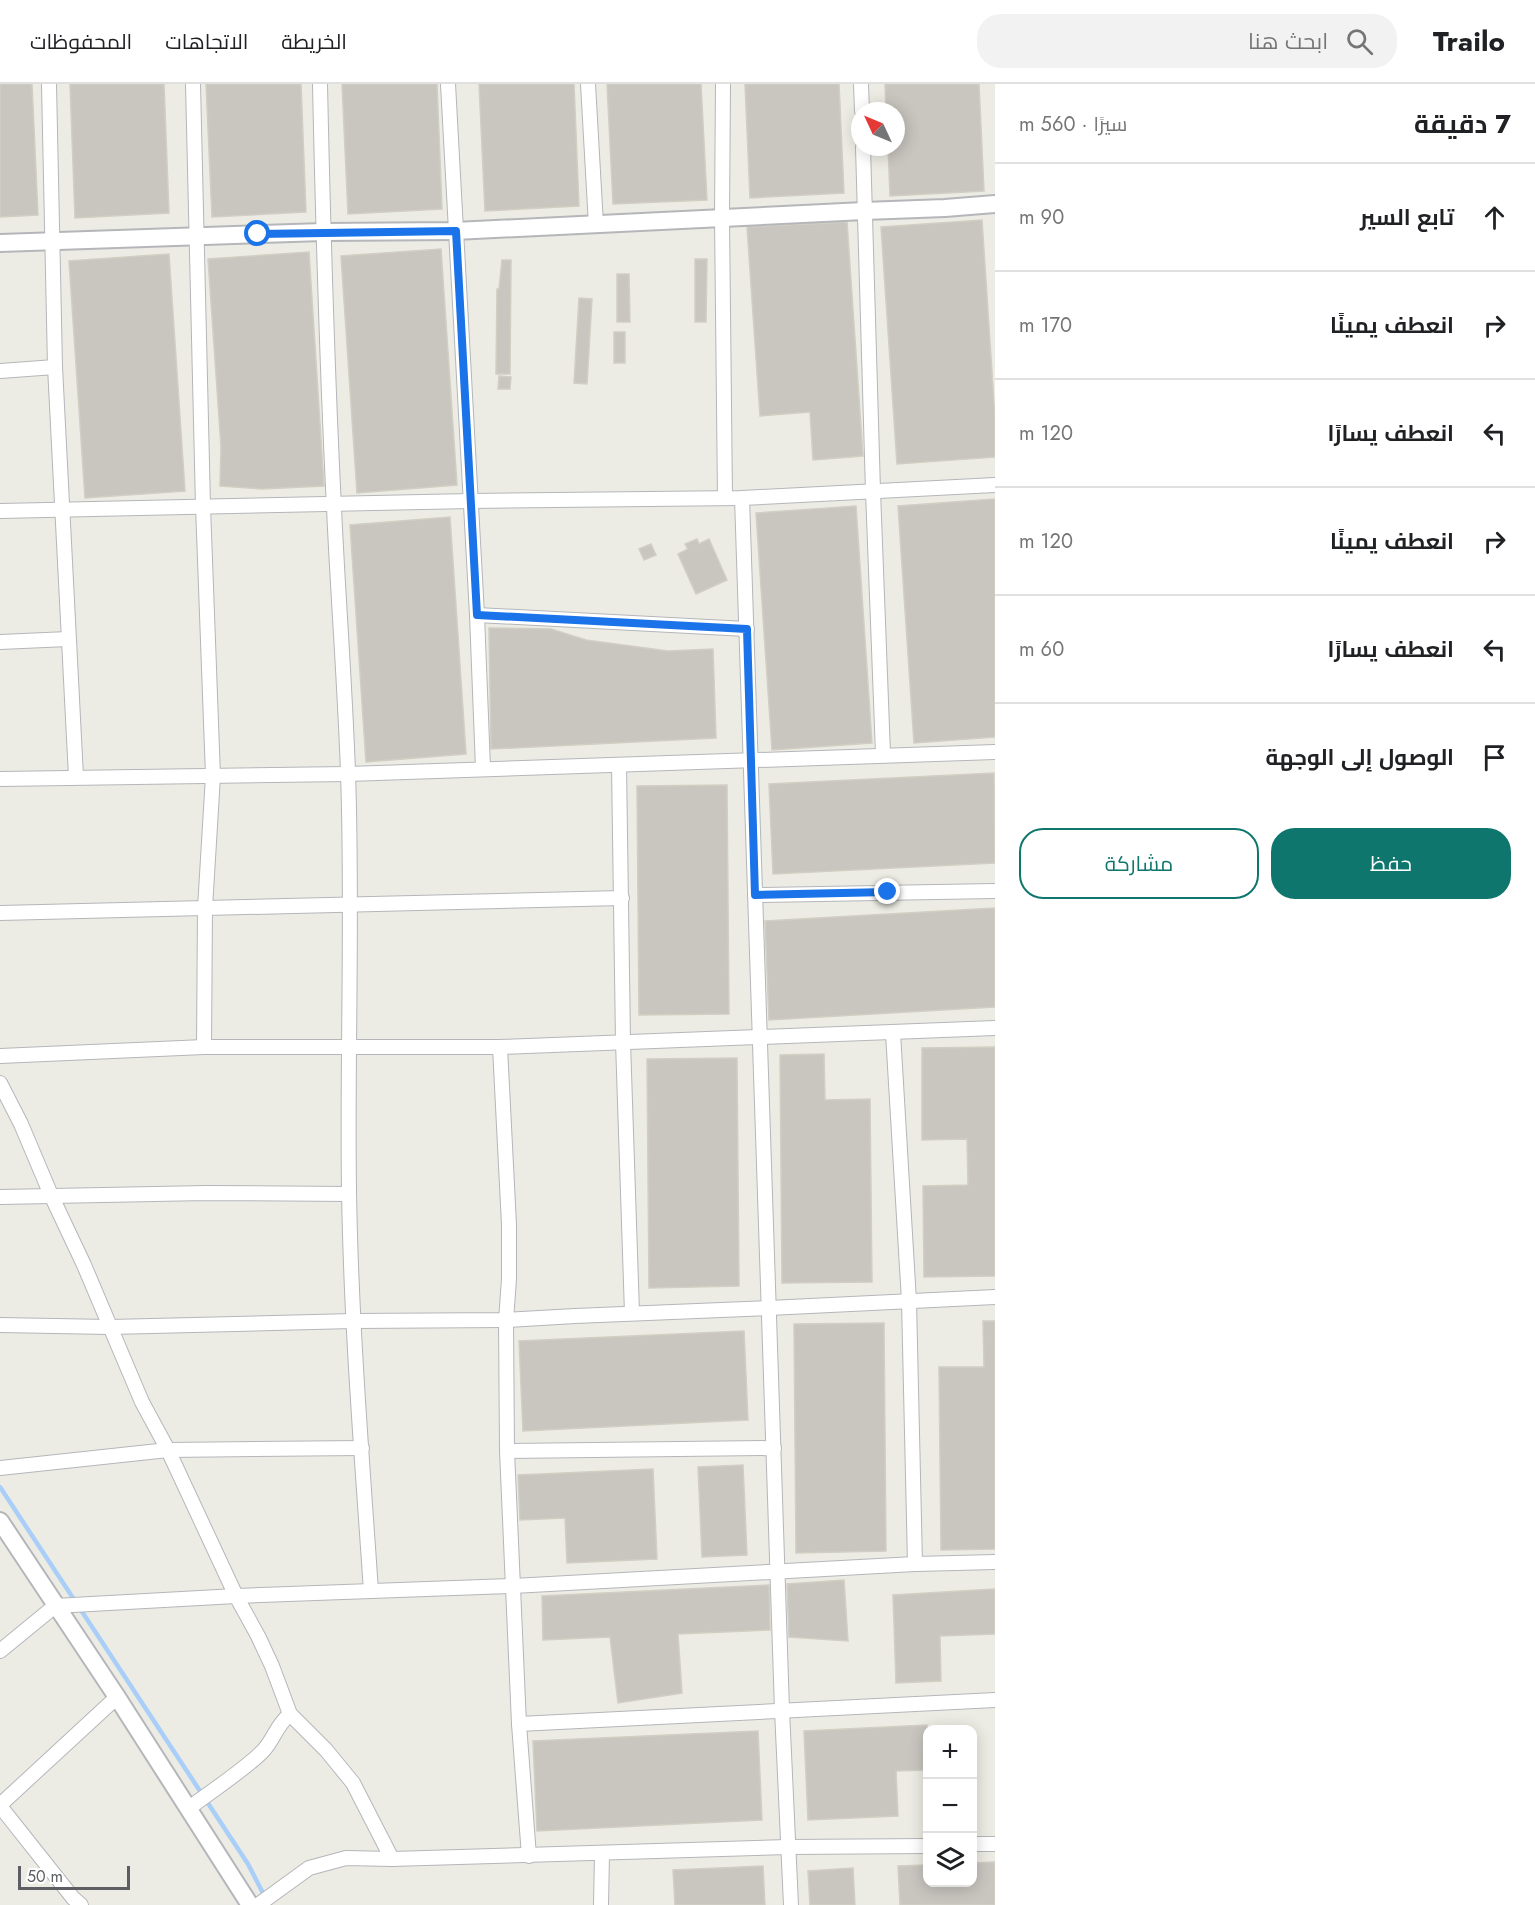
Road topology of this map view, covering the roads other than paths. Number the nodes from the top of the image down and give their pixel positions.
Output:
1 (49, 84) edge
2 (193, 84) edge
3 (320, 84) edge
4 (448, 84) edge
5 (588, 84) edge
6 (723, 84) edge
7 (861, 84) edge
8 (862, 102) edge
9 (863, 156) edge
10 (995, 204) edge
11 (864, 211) junction
12 (722, 218) junction
13 (596, 225) junction
14 (456, 231) junction
15 (323, 232) junction
16 (196, 236) junction
17 (51, 242) junction
18 (0, 243) edge
19 (55, 367) junction
20 (0, 371) edge
21 (995, 485) edge
22 (873, 491) junction
23 (725, 498) junction
24 (742, 498) junction
25 (471, 501) junction
26 (334, 505) junction
27 (203, 506) junction
28 (63, 509) junction
29 (0, 511) edge
30 (477, 615) junction
31 (747, 629) junction
32 (68, 639) junction
33 (0, 642) edge
34 (995, 752) edge
35 (883, 754) junction
36 (751, 760) junction
37 (619, 765) junction
38 (483, 768) junction
39 (348, 774) junction
40 (213, 776) junction
41 (76, 777) junction
42 (0, 779) edge
43 (995, 891) edge
44 (755, 895) junction
45 (622, 898) junction
46 (350, 905) junction
47 (204, 908) junction
48 (0, 913) edge
49 (995, 1028) edge
50 (893, 1033) junction
51 (760, 1036) junction
52 (623, 1042) junction
53 (204, 1047) junction
54 (348, 1047) junction
55 (500, 1047) junction
56 (0, 1056) edge
57 (0, 1083) edge
58 (349, 1194) junction
59 (51, 1195) junction
60 (0, 1197) edge
61 (995, 1296) edge
62 (909, 1301) junction
63 (769, 1308) junction
64 (632, 1313) junction
65 (506, 1320) junction
66 (353, 1321) junction
67 (0, 1325) edge
68 (110, 1327) junction
69 (362, 1448) junction
70 (774, 1448) junction
71 (168, 1450) junction
72 (507, 1452) junction
73 (0, 1468) edge
74 (0, 1521) edge
75 (995, 1562) edge
76 (915, 1564) junction
77 (777, 1573) junction
78 (513, 1586) junction
79 (371, 1591) junction
80 (236, 1596) junction
81 (55, 1606) junction
82 (0, 1651) edge
83 (117, 1697) junction
84 (995, 1700) edge
85 (782, 1710) junction
86 (290, 1714) junction
87 (519, 1724) junction
88 (0, 1805) edge
89 (188, 1809) junction
90 (977, 1844) edge
91 (995, 1844) edge
92 (923, 1846) edge
93 (788, 1847) junction
94 (602, 1854) junction
95 (529, 1856) junction
96 (392, 1859) junction
97 (73, 1903) edge
98 (249, 1905) edge
99 (258, 1905) edge
100 (601, 1905) edge
101 (791, 1905) edge

1 - 17 street
2 - 16 street
3 - 15 street
4 - 14 street
5 - 13 street
6 - 12 street
7 - 8 street
9 - 11 street
10 - 11 street
11 - 12 street
11 - 22 street
12 - 13 street
12 - 23 street
13 - 14 street
14 - 15 street
14 - 25 street
15 - 16 street
15 - 26 street
16 - 17 street
16 - 27 street
17 - 18 street
17 - 19 street
19 - 20 street
19 - 28 street
21 - 22 street
22 - 24 street
22 - 35 street
23 - 24 street
23 - 25 street
24 - 31 street
25 - 26 street
25 - 30 street
26 - 27 street
26 - 39 street
27 - 28 street
27 - 40 street
28 - 29 street
28 - 32 street
30 - 31 street
30 - 38 street
31 - 36 street
32 - 33 street
32 - 41 street
34 - 35 street
35 - 36 street
36 - 37 street
36 - 44 street
37 - 38 street
37 - 45 street
38 - 39 street
39 - 40 street
39 - 46 street
40 - 41 street
40 - 47 street
41 - 42 street
43 - 44 street
44 - 51 street
45 - 46 street
45 - 52 street
46 - 47 street
46 - 54 street
47 - 48 street
47 - 53 street
49 - 50 street
50 - 51 street
50 - 62 street
51 - 52 street
51 - 63 street
52 - 55 street
52 - 64 street
53 - 54 street
53 - 56 street
54 - 55 street
54 - 58 street
55 - 65 street
57 - 59 street
58 - 59 street
58 - 66 street
59 - 60 street
59 - 68 street
61 - 62 street
62 - 63 street
62 - 76 street
63 - 64 street
63 - 70 street
64 - 65 street
65 - 66 street
65 - 72 street
66 - 68 street
66 - 69 street
67 - 68 street
68 - 71 street
69 - 71 street
69 - 79 street
70 - 72 street
70 - 77 street
71 - 73 street
71 - 80 street
72 - 78 street
74 - 81 street
75 - 76 street
76 - 77 street
77 - 78 street
77 - 85 street
78 - 79 street
78 - 87 street
79 - 80 street
80 - 81 street
80 - 86 street
81 - 82 street
81 - 83 street
83 - 88 street
83 - 89 street
84 - 85 street
85 - 87 street
85 - 93 street
86 - 89 street
86 - 96 street
87 - 95 street
88 - 97 street
89 - 98 street
90 - 91 street
92 - 93 street
93 - 94 street
93 - 101 street
94 - 95 street
94 - 100 street
95 - 96 street
96 - 99 street

